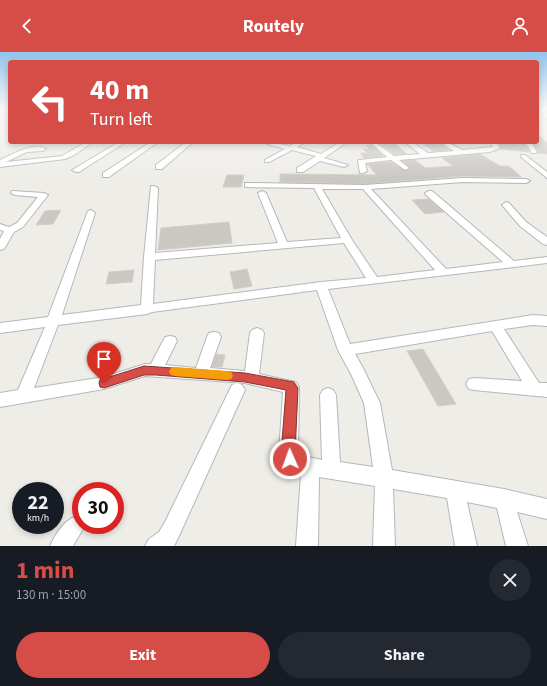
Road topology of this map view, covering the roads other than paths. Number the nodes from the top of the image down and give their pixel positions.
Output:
1 (87, 144) edge
2 (120, 144) edge
3 (152, 144) edge
4 (188, 144) edge
5 (273, 144) edge
6 (298, 144) edge
7 (341, 144) edge
8 (375, 144) dead end
9 (411, 144) edge
10 (446, 144) edge
11 (494, 144) edge
12 (529, 144) edge
13 (480, 145) dead end
14 (290, 148) junction
15 (42, 149) dead end
16 (490, 150) junction
17 (460, 152) junction
18 (534, 152) dead end
19 (426, 156) junction
20 (523, 156) dead end
21 (320, 157) junction
22 (392, 158) junction
23 (267, 161) dead end
24 (0, 164) edge
25 (344, 165) dead end
26 (159, 167) dead end
27 (405, 168) dead end
28 (76, 170) dead end
29 (300, 170) dead end
30 (363, 171) dead end
31 (106, 175) dead end
32 (547, 176) edge
33 (526, 180) dead end
34 (248, 185) dead end
35 (317, 186) junction
36 (365, 187) junction
37 (154, 188) dead end
38 (15, 193) dead end
39 (262, 193) dead end
40 (429, 193) dead end
41 (506, 205) dead end
42 (91, 213) dead end
43 (5, 228) edge
44 (347, 240) junction
45 (547, 242) edge
46 (284, 246) junction
47 (0, 247) edge
48 (149, 257) junction
49 (547, 260) edge
50 (511, 264) junction
51 (444, 272) junction
52 (374, 281) junction
53 (321, 286) junction
54 (147, 310) junction
55 (547, 321) edge
56 (53, 322) junction
57 (495, 326) junction
58 (0, 328) edge
59 (257, 333) dead end
60 (214, 337) dead end
61 (170, 341) dead end
62 (345, 350) junction
63 (156, 370) junction
64 (201, 374) junction
65 (241, 383) junction
66 (474, 384) dead end
67 (541, 390) edge
68 (328, 395) dead end
69 (23, 397) junction
70 (0, 400) edge
71 (310, 467) junction
72 (331, 471) junction
73 (384, 478) junction
74 (455, 490) junction
75 (504, 499) junction
76 (547, 509) edge
77 (72, 530) edge
78 (61, 546) edge
79 (156, 546) edge
80 (307, 546) edge
81 (384, 546) edge
82 (466, 546) edge
83 (517, 546) edge

1 - 24 street
2 - 28 street
3 - 31 street
4 - 26 street
5 - 14 street
6 - 14 street
7 - 21 street
8 - 22 street
9 - 19 street
10 - 17 street
11 - 16 street
12 - 18 street
13 - 16 street
14 - 21 street
14 - 23 street
15 - 24 street
16 - 17 street
17 - 19 street
19 - 22 street
20 - 32 street
21 - 25 street
21 - 29 street
22 - 27 street
22 - 30 street
33 - 36 street
34 - 35 street
35 - 36 street
35 - 44 street
36 - 51 street
37 - 48 street
38 - 43 street
39 - 46 street
40 - 50 street
41 - 45 street
42 - 56 street
43 - 47 street
44 - 46 street
44 - 52 street
46 - 48 street
48 - 54 street
49 - 50 street
50 - 51 street
51 - 52 street
52 - 53 street
53 - 54 street
53 - 62 street
54 - 56 street
55 - 57 street
56 - 58 street
56 - 69 street
57 - 62 street
57 - 67 street
59 - 65 street
60 - 64 street
61 - 63 street
62 - 73 street
63 - 64 street
63 - 69 street
64 - 65 street
65 - 71 street
65 - 79 street
66 - 67 street
68 - 72 street
69 - 70 street
71 - 72 street
71 - 80 street
72 - 73 street
73 - 74 street
73 - 81 street
74 - 75 street
74 - 82 street
75 - 76 street
75 - 83 street
77 - 78 street

